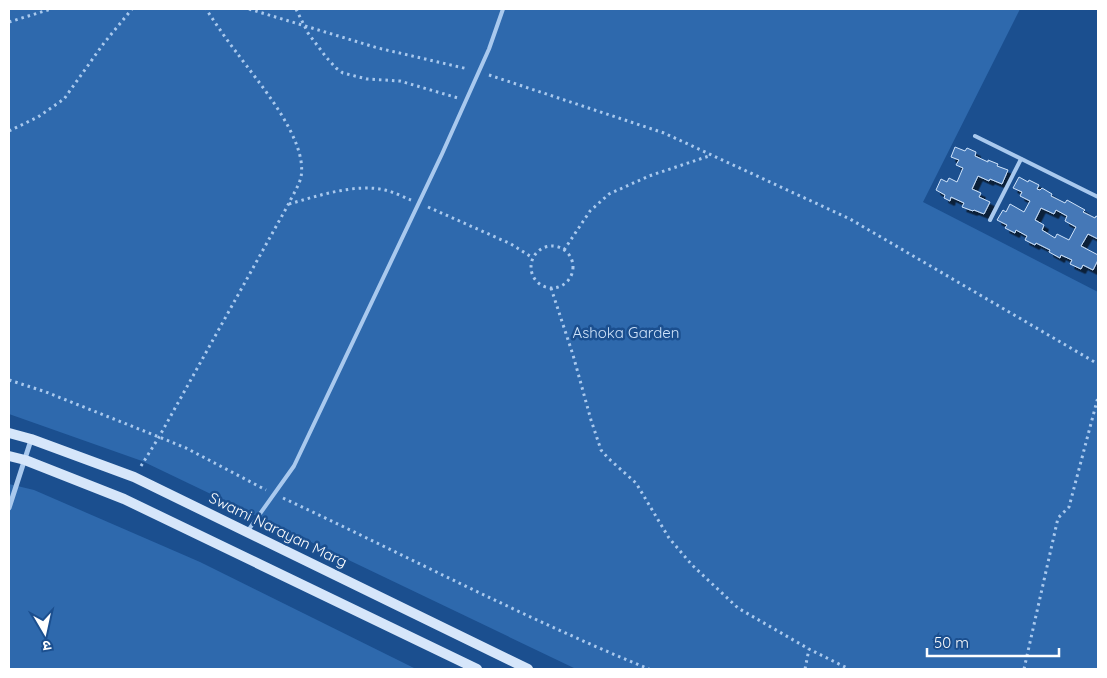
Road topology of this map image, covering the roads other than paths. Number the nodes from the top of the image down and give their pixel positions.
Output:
1 (503, 9) edge
2 (975, 136) dead end
3 (1021, 159) junction
4 (1098, 197) edge
5 (990, 220) dead end
6 (9, 433) edge
7 (32, 439) junction
8 (9, 456) edge
9 (25, 460) junction
10 (9, 508) edge
11 (247, 532) junction
12 (477, 669) edge
13 (528, 669) edge

1 - 11 lane
2 - 3 lane
3 - 4 lane
3 - 5 lane
6 - 7 main road, Swami Narayan Marg
7 - 9 street
7 - 11 main road, Swami Narayan Marg
8 - 9 main road
9 - 10 street
9 - 12 main road
11 - 13 main road, Swami Narayan Marg

